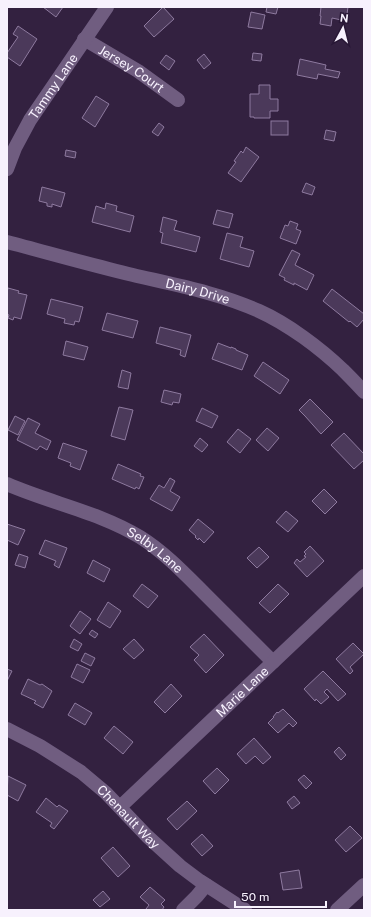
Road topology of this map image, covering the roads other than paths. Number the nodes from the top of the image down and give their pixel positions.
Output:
1 (107, 7) edge
2 (84, 39) junction
3 (178, 100) dead end
4 (7, 169) edge
5 (7, 242) edge
6 (364, 392) edge
7 (7, 484) edge
8 (364, 576) edge
9 (273, 662) junction
10 (7, 729) edge
11 (120, 807) junction
12 (206, 885) junction
13 (364, 885) edge
14 (183, 910) edge
15 (245, 910) edge
16 (337, 910) edge

1 - 2 street, Tammy Lane
2 - 3 street, Jersey Court
2 - 4 street, Tammy Lane
5 - 6 street, Dairy Drive
7 - 9 street, Selby Lane
8 - 9 street, Marie Lane
9 - 11 street, Marie Lane
10 - 11 street, Chenault Way
11 - 12 street, Chenault Way
12 - 14 street
12 - 15 street, Chenault Way
13 - 16 street

